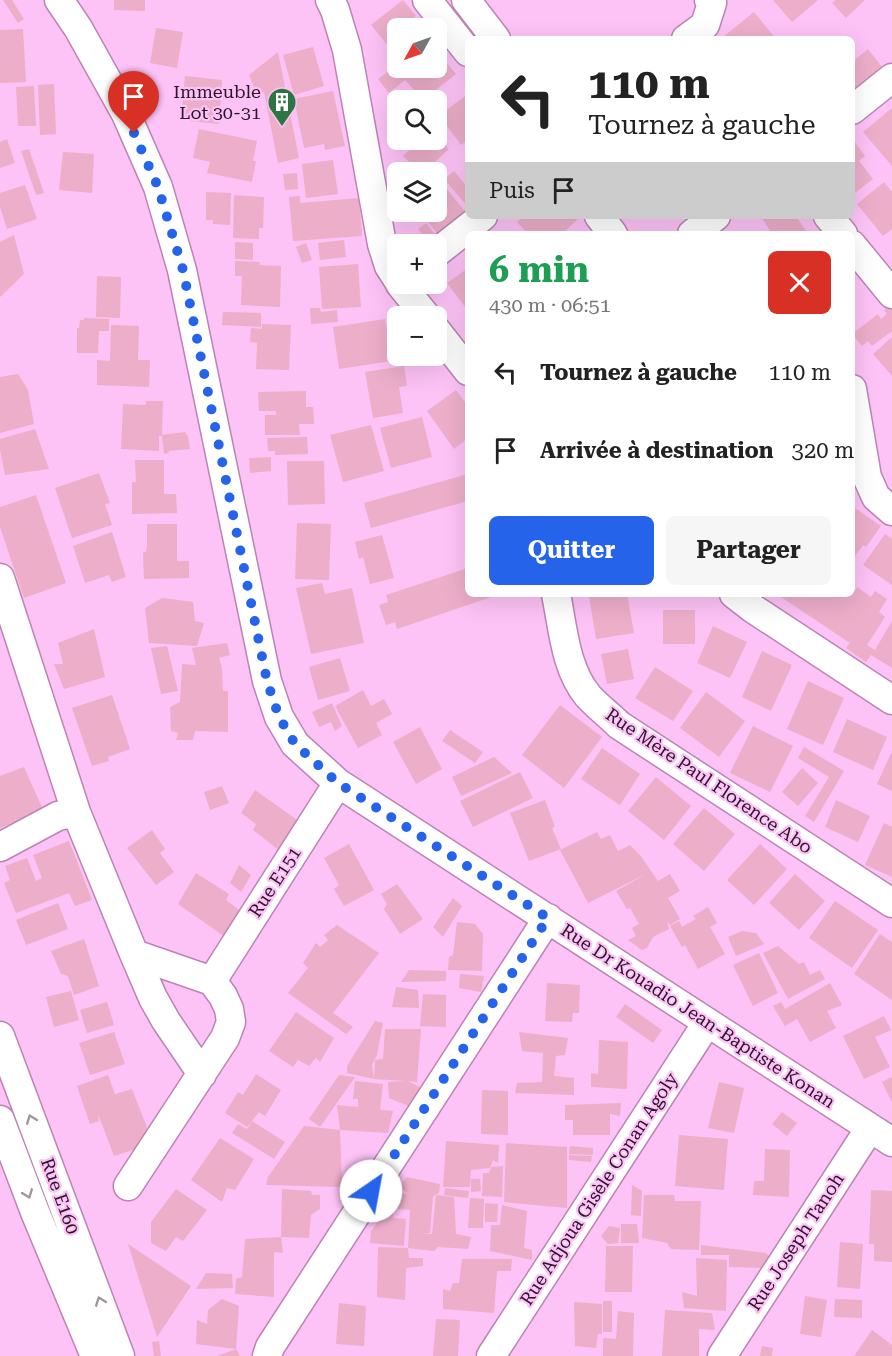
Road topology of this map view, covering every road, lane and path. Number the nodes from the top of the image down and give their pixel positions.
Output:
1 (59, 0) edge
2 (427, 0) edge
3 (467, 0) edge
4 (709, 0) edge
5 (338, 3) edge
6 (494, 36) edge
7 (690, 36) edge
8 (465, 48) edge
9 (892, 78) edge
10 (855, 108) edge
11 (479, 219) edge
12 (600, 219) edge
13 (712, 219) edge
14 (830, 219) edge
15 (610, 231) edge
16 (696, 231) edge
17 (840, 231) edge
18 (447, 244) edge
19 (855, 249) edge
20 (387, 260) edge
21 (408, 294) edge
22 (892, 294) edge
23 (418, 306) edge
24 (447, 344) edge
25 (465, 367) edge
26 (855, 407) edge
27 (892, 511) edge
28 (0, 578) edge
29 (557, 597) edge
30 (738, 597) edge
31 (892, 700) edge
32 (338, 783) junction
33 (76, 812) junction
34 (0, 848) edge
35 (892, 903) edge
36 (548, 918) junction
37 (134, 954) junction
38 (212, 981) junction
39 (707, 1023) junction
40 (0, 1036) edge
41 (202, 1074) junction
42 (0, 1120) edge
43 (881, 1135) edge
44 (7, 1158) edge
45 (128, 1185) dead end
46 (95, 1356) edge
47 (120, 1356) edge
48 (267, 1356) edge
49 (490, 1356) edge
50 (722, 1356) edge

1 - 32 street, Rue Dr Kouadio Jean-Baptiste Konan
2 - 8 street
3 - 6 street
4 - 7 street
5 - 20 street
9 - 10 street
11 - 18 street
12 - 15 street
13 - 16 street
14 - 17 street
19 - 22 street
21 - 23 street
24 - 25 street
26 - 27 street
28 - 33 street
29 - 35 street, Rue Mère Paul Florence Abo
30 - 31 street
32 - 36 street, Rue Dr Kouadio Jean-Baptiste Konan
32 - 38 street, Rue E151
33 - 34 street
33 - 37 street
36 - 39 street, Rue Dr Kouadio Jean-Baptiste Konan
36 - 48 street
37 - 38 street
37 - 41 street
38 - 41 street
39 - 43 street, Rue Dr Kouadio Jean-Baptiste Konan
39 - 49 street, Rue Adjoua Gisèle Conan Agoly
47 -> 40 street, Rue E160
41 - 45 street
42 - 44 street, Rue E160
43 - 50 street, Rue Joseph Tanoh
44 -> 46 street, Rue E160

